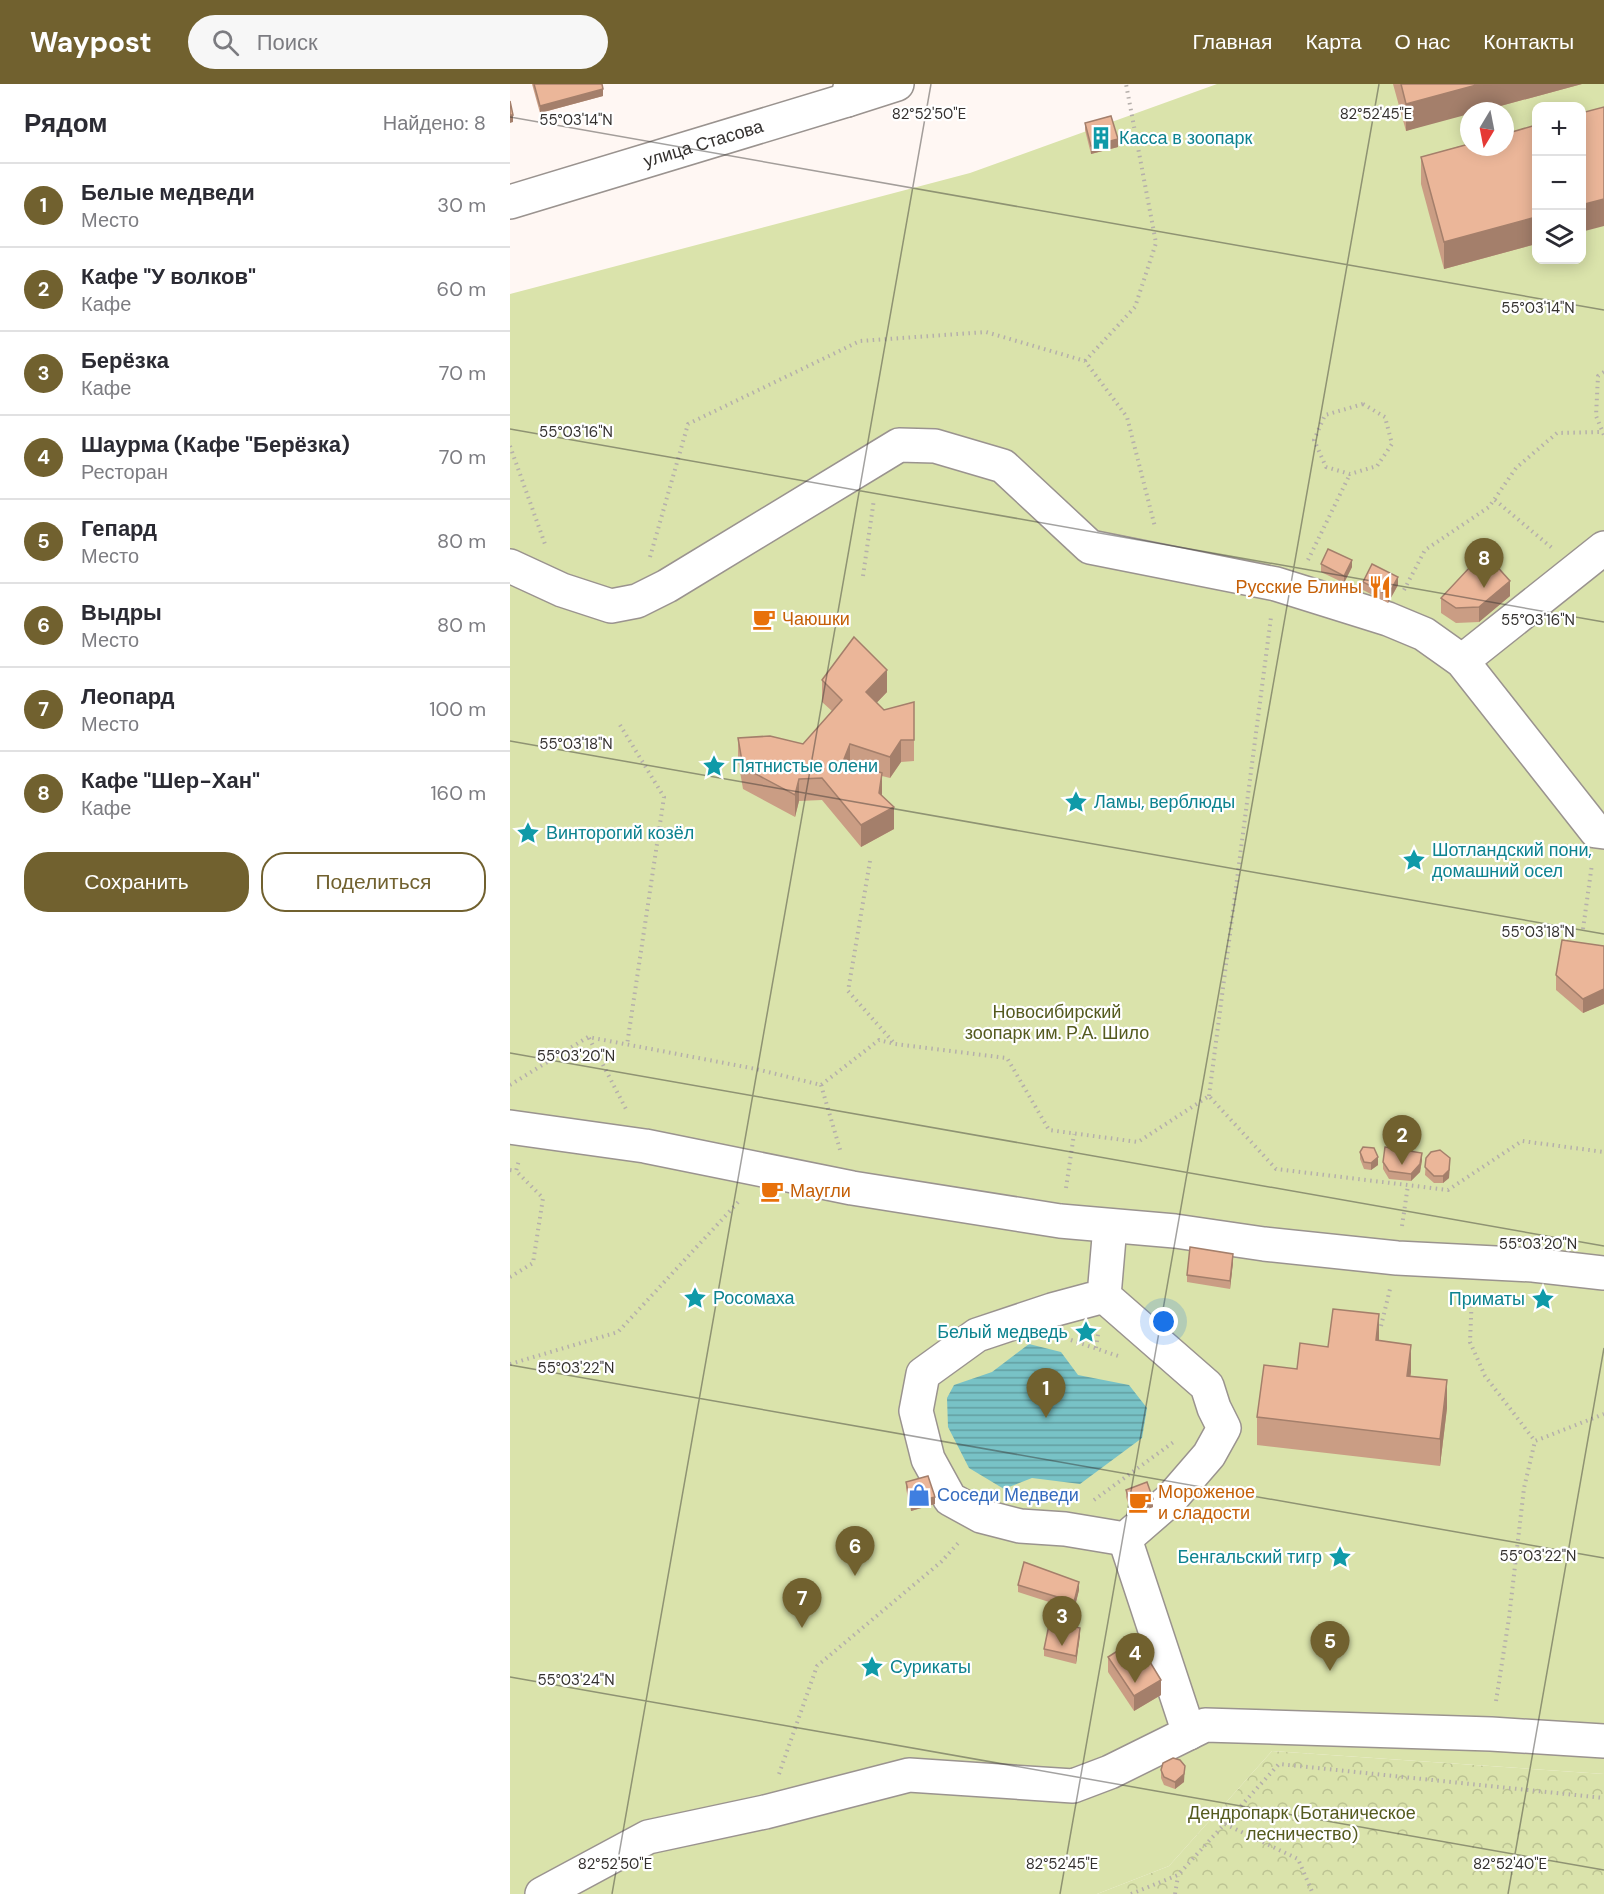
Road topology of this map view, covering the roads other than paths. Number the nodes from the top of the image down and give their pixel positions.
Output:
1 (897, 84) edge
2 (849, 92) edge
3 (510, 202) edge
4 (1604, 548) edge
5 (510, 566) edge
6 (1462, 661) junction
7 (1600, 831) edge
8 (518, 1128) edge
9 (1110, 1226) junction
10 (1604, 1273) edge
11 (1104, 1296) junction
12 (1125, 1539) junction
13 (1189, 1733) junction
14 (1604, 1741) edge
15 (542, 1894) edge

1 - 2 street, улица Стасова
2 - 3 street, улица Стасова
4 - 6 street
5 - 6 street
6 - 7 street
8 - 9 street
9 - 10 street
9 - 11 street
11 - 12 street
11 - 12 street
12 - 13 street
13 - 14 street
13 - 15 street

